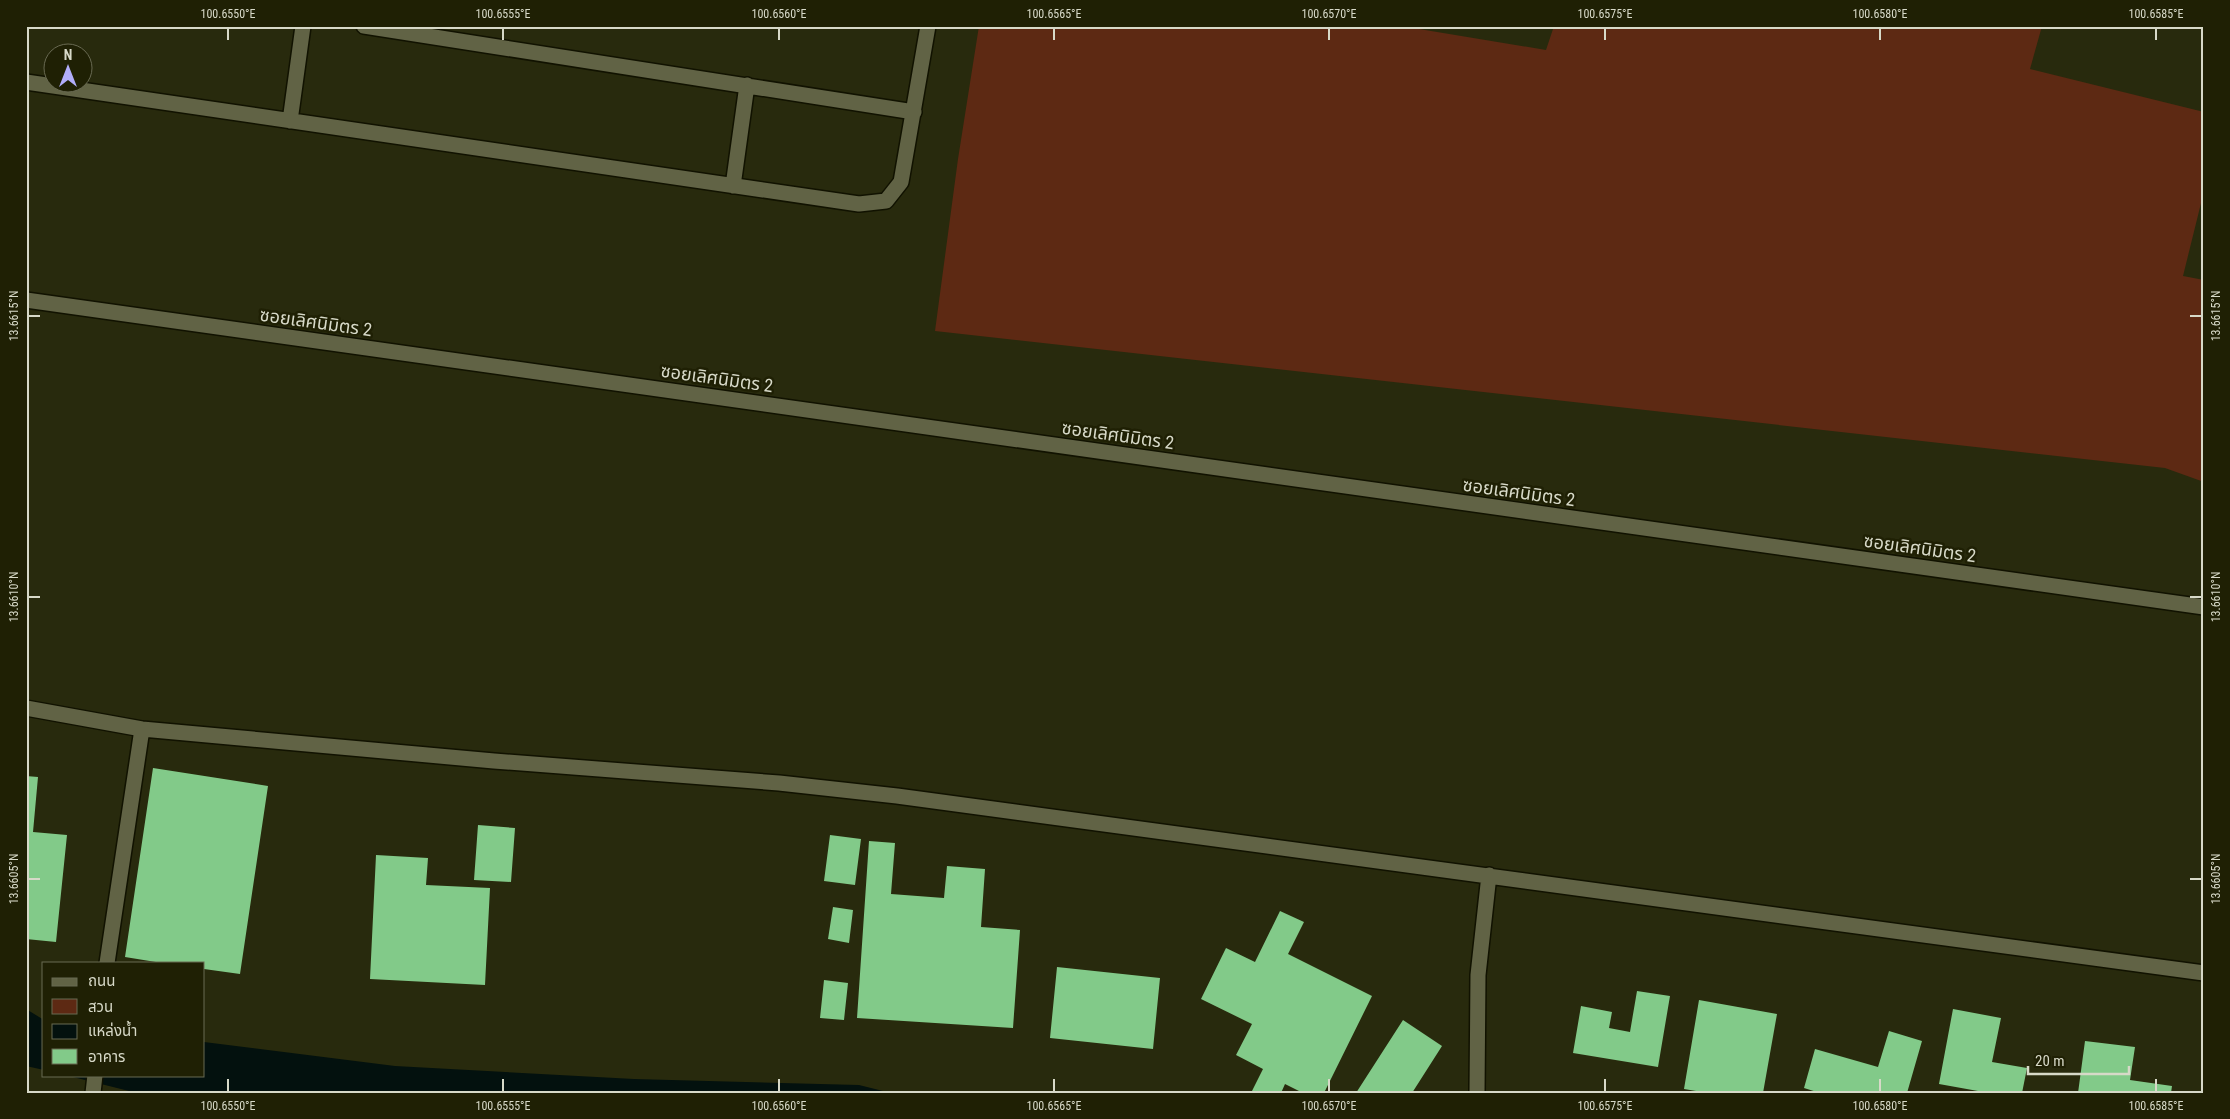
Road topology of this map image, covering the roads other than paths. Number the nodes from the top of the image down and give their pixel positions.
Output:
1 (303, 26) edge
2 (364, 26) edge
3 (928, 26) edge
4 (26, 82) edge
5 (747, 85) junction
6 (914, 112) junction
7 (290, 121) junction
8 (733, 186) junction
9 (26, 300) edge
10 (2204, 607) edge
11 (26, 708) edge
12 (142, 729) junction
13 (1489, 875) junction
14 (107, 962) edge
15 (2204, 973) edge
16 (1477, 1093) edge

1 - 7 street
2 - 5 street
3 - 6 street
4 - 7 street
5 - 6 street
5 - 8 street
6 - 8 street
7 - 8 street
9 - 10 street, ซอยเลิศนิมิตร 2
11 - 12 street
12 - 13 street
12 - 14 street
13 - 15 street
13 - 16 street

